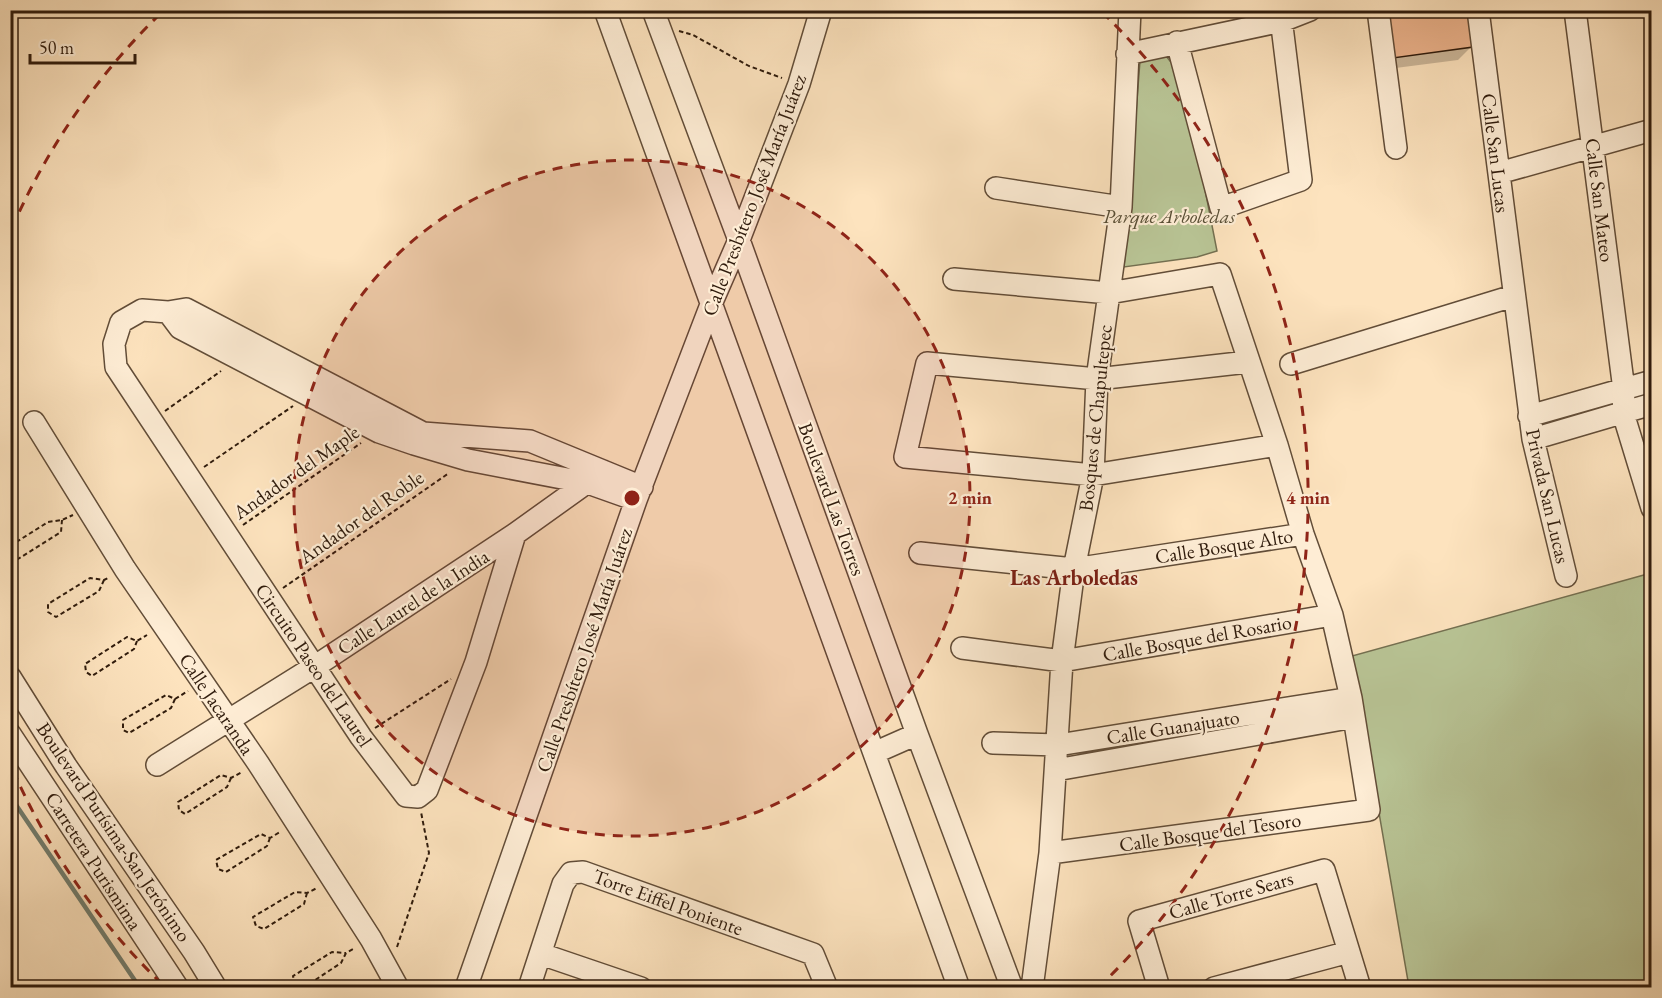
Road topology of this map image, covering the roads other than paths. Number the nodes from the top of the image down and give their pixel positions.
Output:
1 (604, 10) edge
2 (820, 10) edge
3 (1130, 10) edge
4 (1310, 10) edge
5 (1378, 10) edge
6 (1478, 10) edge
7 (1575, 10) edge
8 (1281, 16) edge
9 (655, 17) edge
10 (1177, 42) junction
11 (1127, 54) junction
12 (1652, 130) edge
13 (1594, 147) junction
14 (1396, 148) dead end
15 (1499, 173) junction
16 (996, 188) dead end
17 (1121, 207) junction
18 (739, 240) junction
19 (954, 279) dead end
20 (719, 284) junction
21 (1109, 293) junction
22 (1513, 296) junction
23 (168, 312) junction
24 (1248, 362) junction
25 (1291, 364) dead end
26 (292, 376) junction
27 (1097, 379) junction
28 (1652, 381) edge
29 (1624, 390) junction
30 (1652, 404) edge
31 (1623, 413) junction
32 (1529, 416) junction
33 (34, 422) dead end
34 (419, 439) junction
35 (1533, 439) junction
36 (1277, 445) junction
37 (1093, 475) junction
38 (596, 477) junction
39 (639, 494) junction
40 (1652, 507) edge
41 (515, 534) junction
42 (1303, 534) junction
43 (920, 553) dead end
44 (1074, 569) junction
45 (1566, 576) dead end
46 (1332, 615) junction
47 (962, 648) dead end
48 (1062, 661) junction
49 (314, 667) junction
50 (10, 677) edge
51 (1353, 708) junction
52 (228, 719) junction
53 (10, 734) edge
54 (917, 734) junction
55 (993, 743) dead end
56 (1058, 745) junction
57 (874, 753) junction
58 (157, 765) dead end
59 (1056, 770) junction
60 (1050, 853) junction
61 (1348, 952) junction
62 (541, 954) junction
63 (1033, 977) edge
64 (393, 980) edge
65 (1011, 983) edge
66 (178, 987) edge
67 (216, 987) edge
68 (466, 987) edge
69 (529, 987) edge
70 (641, 987) edge
71 (827, 987) edge
72 (959, 987) edge
73 (1159, 987) edge
74 (1214, 987) edge
75 (1360, 987) edge

1 - 20 street
2 - 18 street, Calle Presbítero José María Juárez
3 - 11 street, Bosques de Chapultepec
4 - 8 street
5 - 14 street
6 - 15 street, Calle San Lucas
7 - 13 street, Calle San Mateo
8 - 10 street
8 - 10 street
9 - 18 street, Boulevard Las Torres
10 - 11 street
11 - 17 street, Bosques de Chapultepec
12 - 13 street
13 - 15 street
13 - 29 street, Calle San Mateo
15 - 22 street, Calle San Lucas
16 - 17 street
17 - 21 street, Bosques de Chapultepec
18 - 20 street, Calle Presbítero José María Juárez
18 - 54 street, Boulevard Las Torres
19 - 21 street
20 - 39 street, Calle Presbítero José María Juárez
20 - 57 street
21 - 24 street
21 - 27 street, Bosques de Chapultepec
22 - 25 street
22 - 32 street, Calle San Lucas
23 - 26 street, Circuito Paseo del Laurel
23 - 26 street, Circuito Paseo del Laurel
23 - 49 street, Circuito Paseo del Laurel
24 - 27 street
24 - 36 street
26 - 34 street, Circuito Paseo del Laurel
26 - 34 street, Circuito Paseo del Laurel
27 - 37 street, Bosques de Chapultepec
27 - 37 street
28 - 29 street
29 - 31 street, Calle San Mateo
29 - 32 street
30 - 31 street
31 - 35 street
31 - 40 street, Calle San Mateo
32 - 35 street, Privada San Lucas
33 - 52 street, Calle Jacaranda
34 - 38 street, Circuito Paseo del Laurel
34 - 38 street, Circuito Paseo del Laurel
35 - 45 street, Privada San Lucas
36 - 37 street
36 - 42 street
37 - 44 street, Bosques de Chapultepec
38 - 39 street, Circuito Paseo del Laurel
38 - 41 street, Calle Laurel de la India
39 - 68 street, Calle Presbítero José María Juárez
41 - 49 street, Calle Laurel de la India
41 - 49 street, Circuito Paseo del Laurel
42 - 44 street, Calle Bosque Alto
42 - 46 street
43 - 44 street, Calle Bosque Alto
44 - 48 street, Bosques de Chapultepec
46 - 48 street, Calle Bosque del Rosario
46 - 51 street
47 - 48 street, Calle Bosque del Rosario
48 - 56 street, Bosques de Chapultepec
49 - 52 street, Calle Laurel de la India
50 - 67 street, Boulevard Purísima-San Jerónimo
51 - 56 street, Calle Guanajuato
51 - 59 street
51 - 60 street, Calle Bosque del Tesoro
52 - 58 street, Calle Laurel de la India
52 - 64 street, Calle Jacaranda
53 - 66 street, Carretera Purismima
54 - 57 street
54 - 65 street, Boulevard Las Torres
55 - 56 street, Calle Guanajuato
56 - 59 street, Bosques de Chapultepec
57 - 72 street
59 - 60 street, Bosques de Chapultepec
60 - 63 street, Bosques de Chapultepec
61 - 73 street, Calle Torre Sears
61 - 74 street
61 - 75 street
62 - 69 street, Torre Eiffel Poniente
62 - 70 street
62 - 71 street, Torre Eiffel Poniente
63 - 65 street, Bosques de Chapultepec

